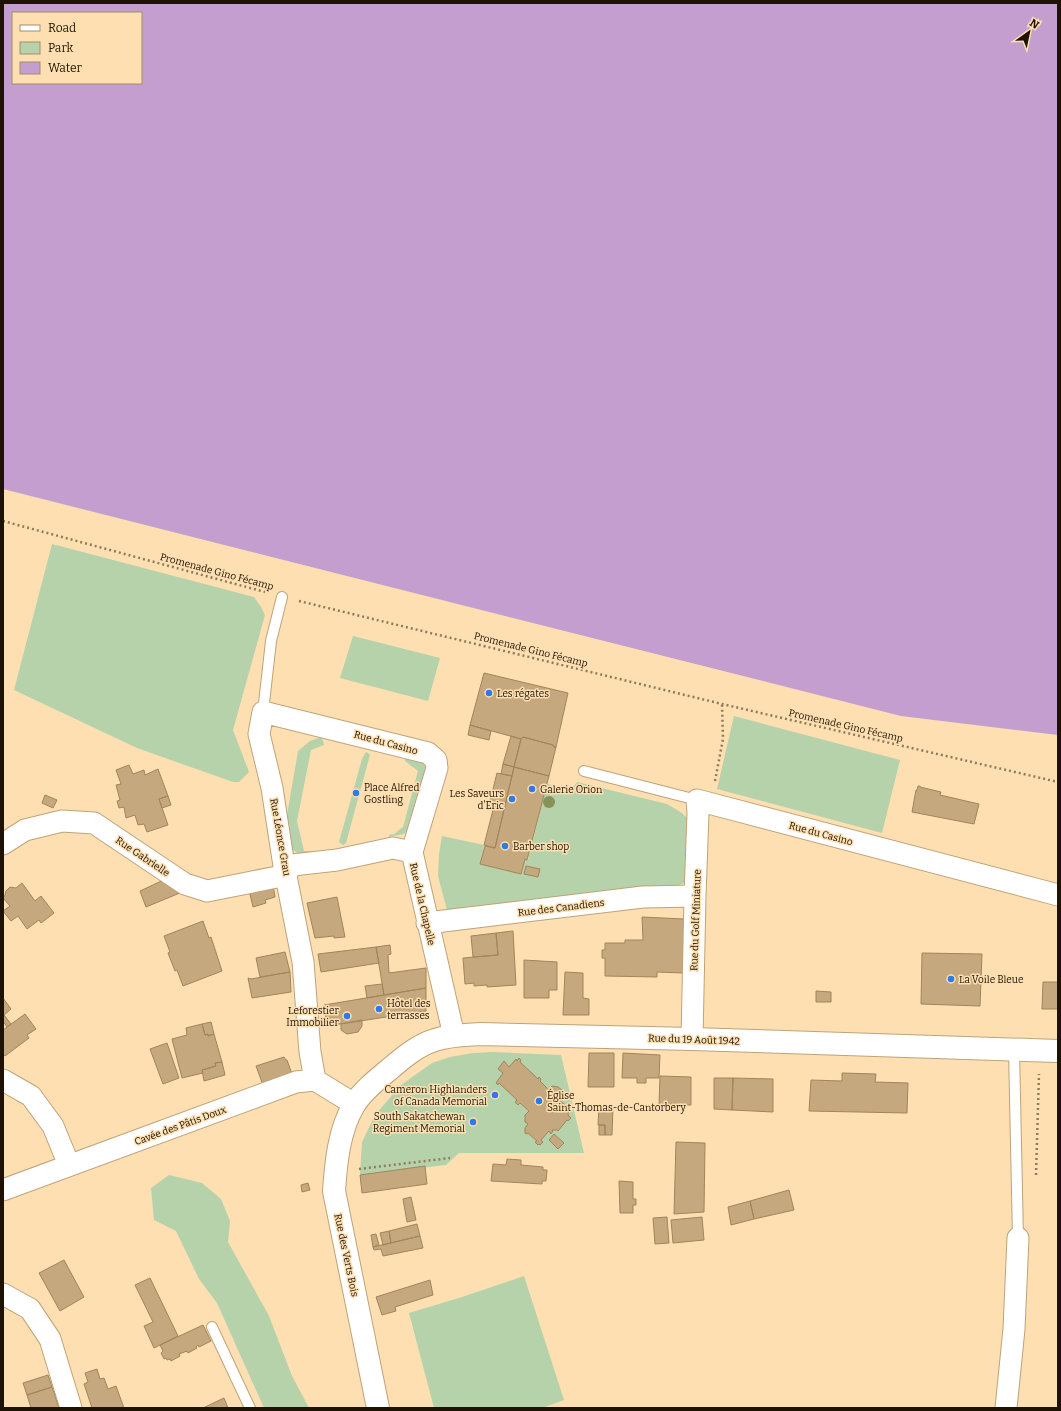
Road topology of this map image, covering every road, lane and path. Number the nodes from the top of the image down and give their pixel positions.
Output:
1 (3, 521) edge
2 (282, 597) junction
3 (722, 704) junction
4 (263, 712) junction
5 (584, 771) dead end
6 (1058, 782) edge
7 (705, 802) junction
8 (3, 844) edge
9 (412, 852) junction
10 (286, 871) junction
11 (1058, 895) edge
12 (695, 896) junction
13 (427, 923) junction
14 (454, 1036) junction
15 (692, 1039) junction
16 (1014, 1050) junction
17 (1049, 1051) edge
18 (3, 1080) edge
19 (315, 1080) junction
20 (354, 1104) junction
21 (450, 1158) dead end
22 (70, 1166) junction
23 (359, 1169) dead end
24 (1036, 1177) dead end
25 (3, 1190) edge
26 (1018, 1238) joint
27 (3, 1294) edge
28 (212, 1327) dead end
29 (71, 1408) edge
30 (250, 1408) edge
31 (378, 1408) edge
32 (1006, 1408) edge

1 - 2 path, Promenade Gino Fécamp
2 - 3 path, Promenade Gino Fécamp
2 - 4 lane, Rue Léonce Grau
3 - 6 path, Promenade Gino Fécamp
3 - 7 path
4 - 9 street, Rue du Casino
4 - 10 street, Rue Léonce Grau
5 - 7 lane, Rue du Casino
7 - 11 street, Rue du Casino
7 - 12 street, Rue du Golf Miniature
8 - 10 street, Rue Gabrielle
9 - 10 street, Rue de la Chapelle
9 - 13 street, Rue de la Chapelle
10 - 19 street, Rue Léonce Grau
12 - 13 street, Rue des Canadiens
12 - 15 street, Rue du Golf Miniature
13 - 14 street, Rue de la Chapelle
14 - 15 main road, Rue du 19 Août 1942
14 - 20 main road, Rue du 19 Août 1942
15 - 16 main road, Rue du 19 Août 1942
16 - 17 main road, Rue du 19 Août 1942
16 - 26 lane
17 - 24 path
18 - 22 street
19 - 20 street
19 - 22 street, Cavée des Pâtis Doux
20 - 31 main road, Rue des Verts Bois
21 - 23 path
22 - 25 street, Cavée des Pâtis Doux
26 - 32 street
27 - 29 street
28 - 30 lane

